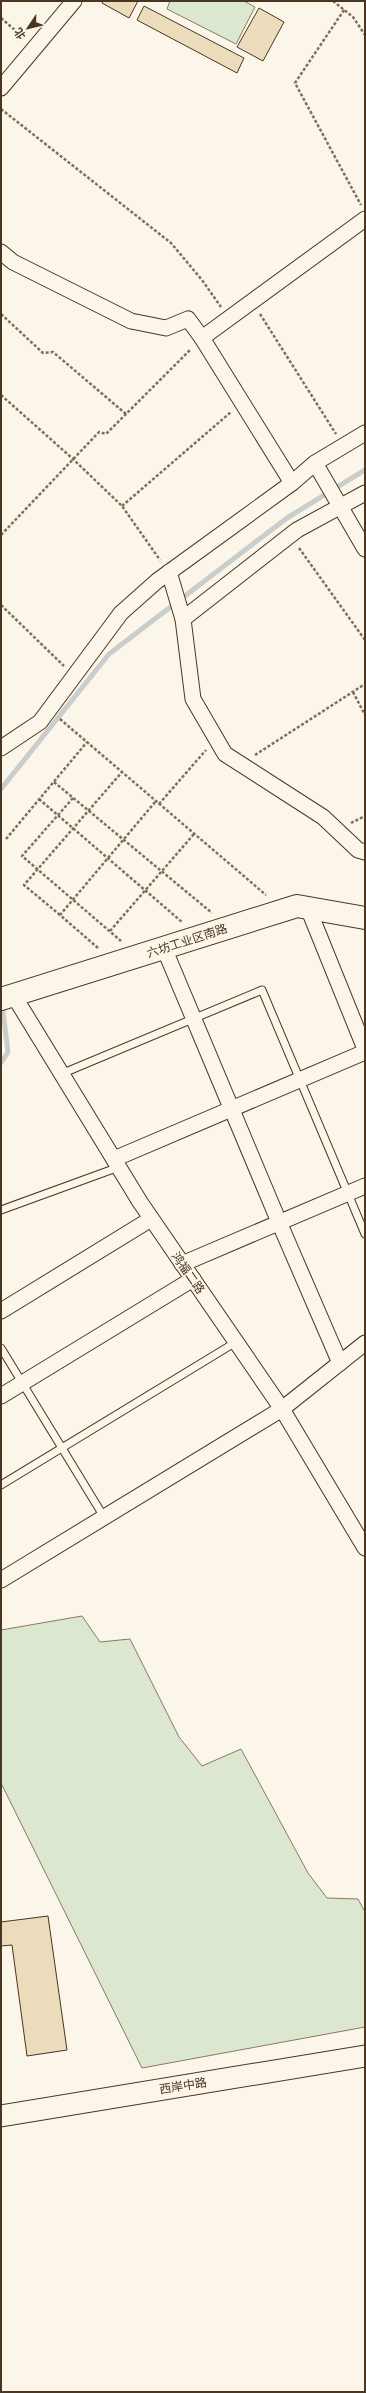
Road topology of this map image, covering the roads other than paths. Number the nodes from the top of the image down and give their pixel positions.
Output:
1 (74, 1) edge
2 (1, 88) edge
3 (363, 212) edge
4 (1, 252) edge
5 (202, 338) junction
6 (365, 433) edge
7 (315, 463) junction
8 (292, 483) junction
9 (365, 493) edge
10 (340, 507) junction
11 (365, 548) edge
12 (169, 572) junction
13 (183, 619) junction
14 (1, 748) edge
15 (365, 852) edge
16 (308, 908) junction
17 (365, 918) edge
18 (164, 948) junction
19 (8, 997) edge
20 (194, 1018) junction
21 (365, 1049) edge
22 (365, 1052) edge
23 (62, 1074) junction
24 (300, 1080) junction
25 (231, 1109) junction
26 (116, 1163) junction
27 (365, 1186) edge
28 (348, 1193) junction
29 (1, 1210) edge
30 (151, 1219) junction
31 (279, 1222) junction
32 (365, 1234) edge
33 (182, 1264) junction
34 (193, 1280) junction
35 (1, 1311) edge
36 (236, 1342) junction
37 (365, 1343) edge
38 (1, 1348) edge
39 (340, 1363) junction
40 (21, 1383) junction
41 (1, 1396) edge
42 (282, 1409) junction
43 (62, 1448) junction
44 (1, 1485) edge
45 (104, 1517) junction
46 (365, 1548) edge
47 (1, 1580) edge
48 (365, 2056) edge
49 (1, 2116) edge

1 - 2 street
3 - 5 street
4 - 5 street
5 - 8 street
6 - 7 street
7 - 8 street
7 - 10 street
8 - 12 street
9 - 10 street
10 - 11 street
10 - 13 street
12 - 13 street
12 - 14 street
13 - 15 street
16 - 17 main road, 六坊工业区南路
16 - 18 main road, 六坊工业区南路
16 - 21 street
18 - 19 main road, 六坊工业区南路
18 - 20 street
19 - 23 street, 鸿福二路
20 - 23 lane
20 - 24 lane
20 - 25 street
22 - 24 street
23 - 26 street, 鸿福二路
24 - 25 street
24 - 28 lane
25 - 26 street
25 - 31 street
26 - 29 lane
26 - 30 street, 鸿福二路
27 - 28 street
28 - 31 street
28 - 32 lane
30 - 33 street, 鸿福二路
30 - 35 street
31 - 33 street
31 - 39 street
33 - 34 street, 鸿福二路
34 - 36 street, 鸿福二路
34 - 40 street
36 - 42 street, 鸿福二路
36 - 43 lane
37 - 39 street
38 - 40 lane
39 - 42 street
40 - 41 street
40 - 43 lane
42 - 45 street
42 - 46 street, 鸿福二路
43 - 44 lane
43 - 45 lane
45 - 47 street
48 - 49 street, 西岸中路

